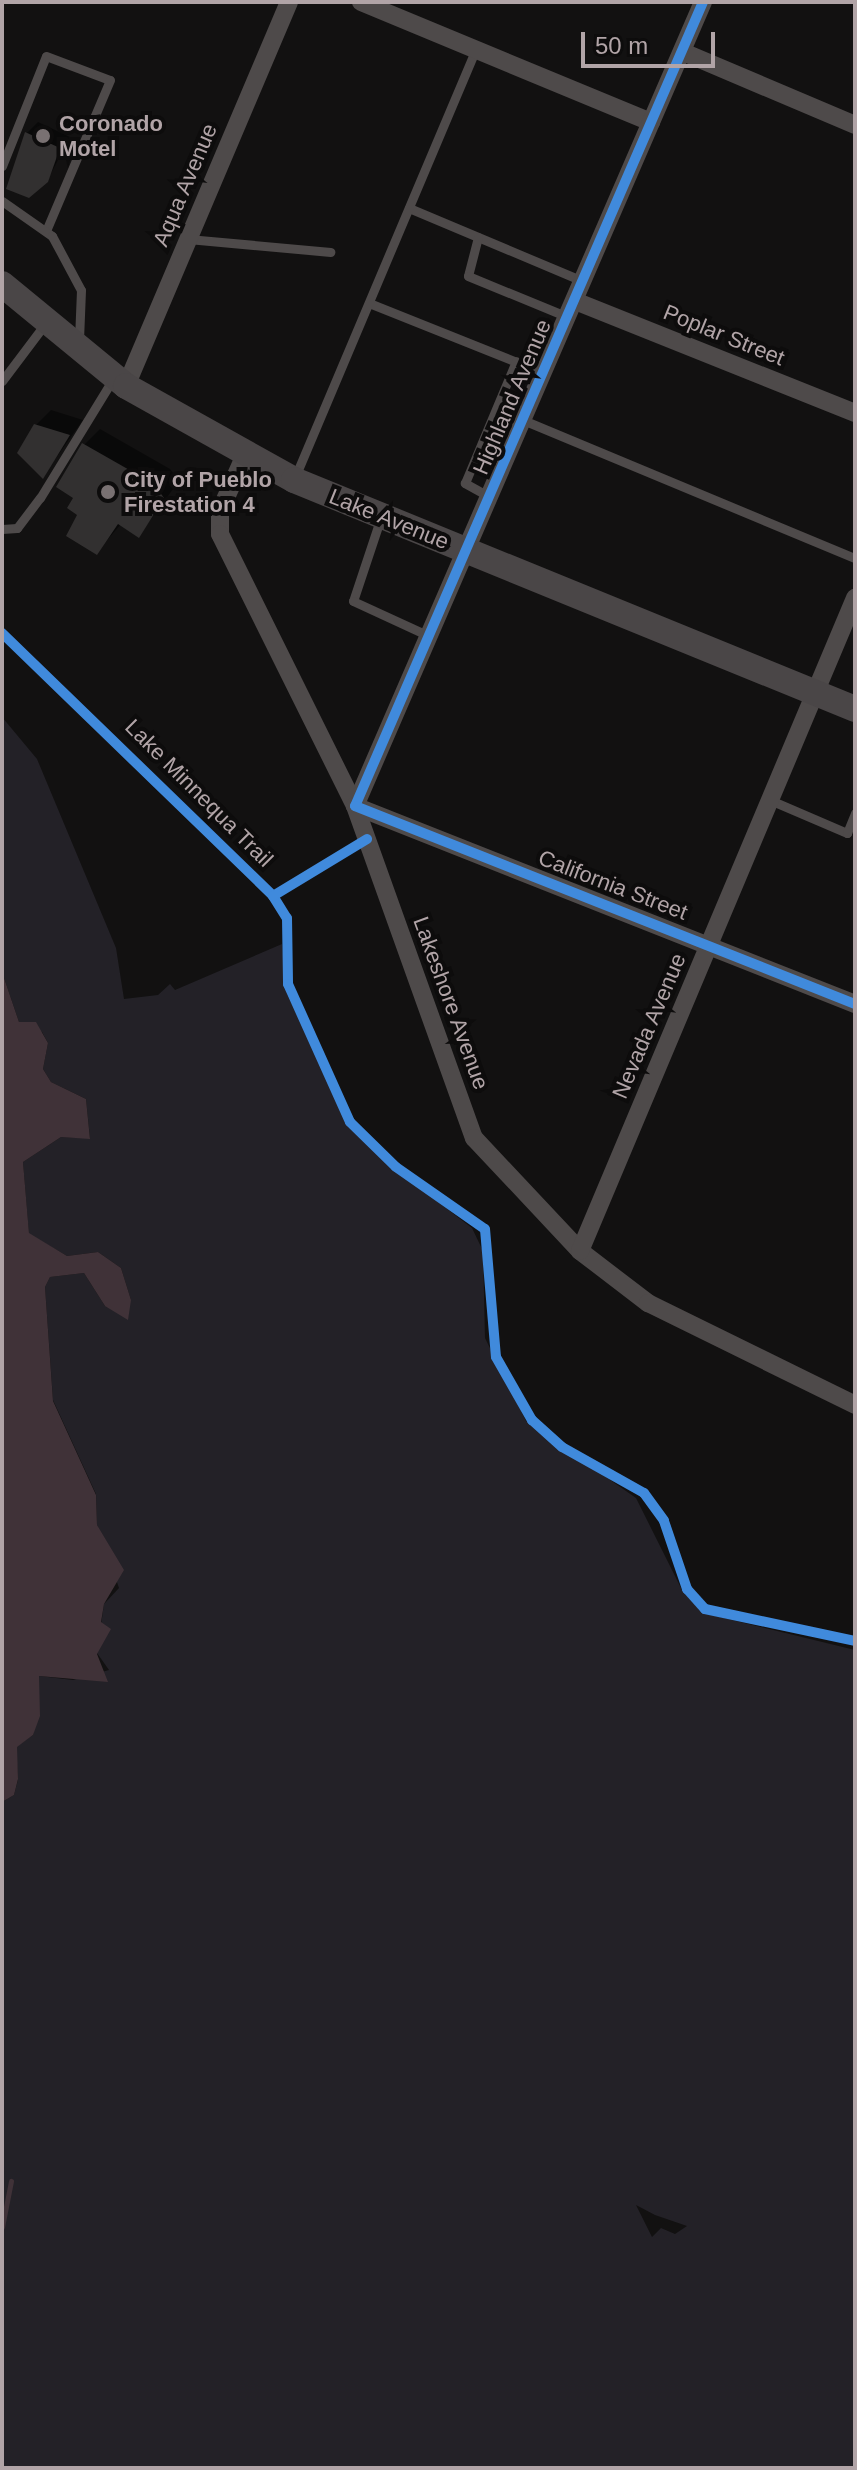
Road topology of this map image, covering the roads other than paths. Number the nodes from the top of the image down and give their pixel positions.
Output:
1 (289, 2) edge
2 (361, 2) edge
3 (703, 2) edge
4 (476, 49) junction
5 (683, 52) junction
6 (651, 122) junction
7 (855, 125) edge
8 (2, 166) edge
9 (2, 201) edge
10 (409, 208) junction
11 (46, 231) junction
12 (478, 237) junction
13 (188, 239) junction
14 (330, 252) dead end
15 (583, 281) junction
16 (2, 284) edge
17 (369, 303) junction
18 (571, 309) junction
19 (47, 321) junction
20 (78, 347) junction
21 (516, 361) junction
22 (544, 373) junction
23 (2, 381) edge
24 (120, 381) junction
25 (855, 413) edge
26 (523, 420) junction
27 (245, 455) junction
28 (294, 480) junction
29 (490, 497) junction
30 (382, 516) junction
31 (2, 529) edge
32 (467, 551) junction
33 (855, 558) edge
34 (855, 598) edge
35 (429, 636) junction
36 (816, 693) junction
37 (855, 709) edge
38 (770, 800) junction
39 (355, 806) junction
40 (855, 813) edge
41 (710, 944) junction
42 (855, 1004) edge
43 (580, 1251) junction
44 (855, 1405) edge

1 - 13 street, Aqua Avenue
2 - 4 street
3 - 5 street, Highland Avenue
4 - 6 street
4 - 10 lane
5 - 6 street, Highland Avenue
5 - 7 street
6 - 15 street, Highland Avenue
8 - 11 lane
9 - 11 lane
10 - 12 lane
10 - 17 lane
11 - 20 lane
12 - 15 lane
12 - 18 lane
13 - 14 lane
13 - 24 street, Aqua Avenue
15 - 18 street, Highland Avenue
16 - 19 main road, Lake Avenue
17 - 21 lane
17 - 28 lane
18 - 22 street, Highland Avenue
18 - 25 street, Poplar Street
19 - 20 main road, Lake Avenue
19 - 23 lane
20 - 24 main road, Lake Avenue
21 - 22 lane
21 - 29 lane
22 - 26 street, Highland Avenue
24 - 27 main road, Lake Avenue
24 - 31 lane
26 - 29 street, Highland Avenue
26 - 33 lane
27 - 28 main road, Lake Avenue
27 - 39 street, Lakeshore Avenue
28 - 30 main road, Lake Avenue
29 - 32 street, Highland Avenue
30 - 32 main road, Lake Avenue
30 - 35 lane
32 - 35 street, Highland Avenue
32 - 36 main road, Lake Avenue
34 - 36 street, Nevada Avenue
35 - 39 street, Highland Avenue
36 - 37 main road, Lake Avenue
36 - 38 street, Nevada Avenue
38 - 40 lane
38 - 41 street, Nevada Avenue
39 - 41 street, California Street
39 - 43 street, Lakeshore Avenue
41 - 42 street, California Street
41 - 43 street, Nevada Avenue
43 - 44 street, Lakeshore Avenue

